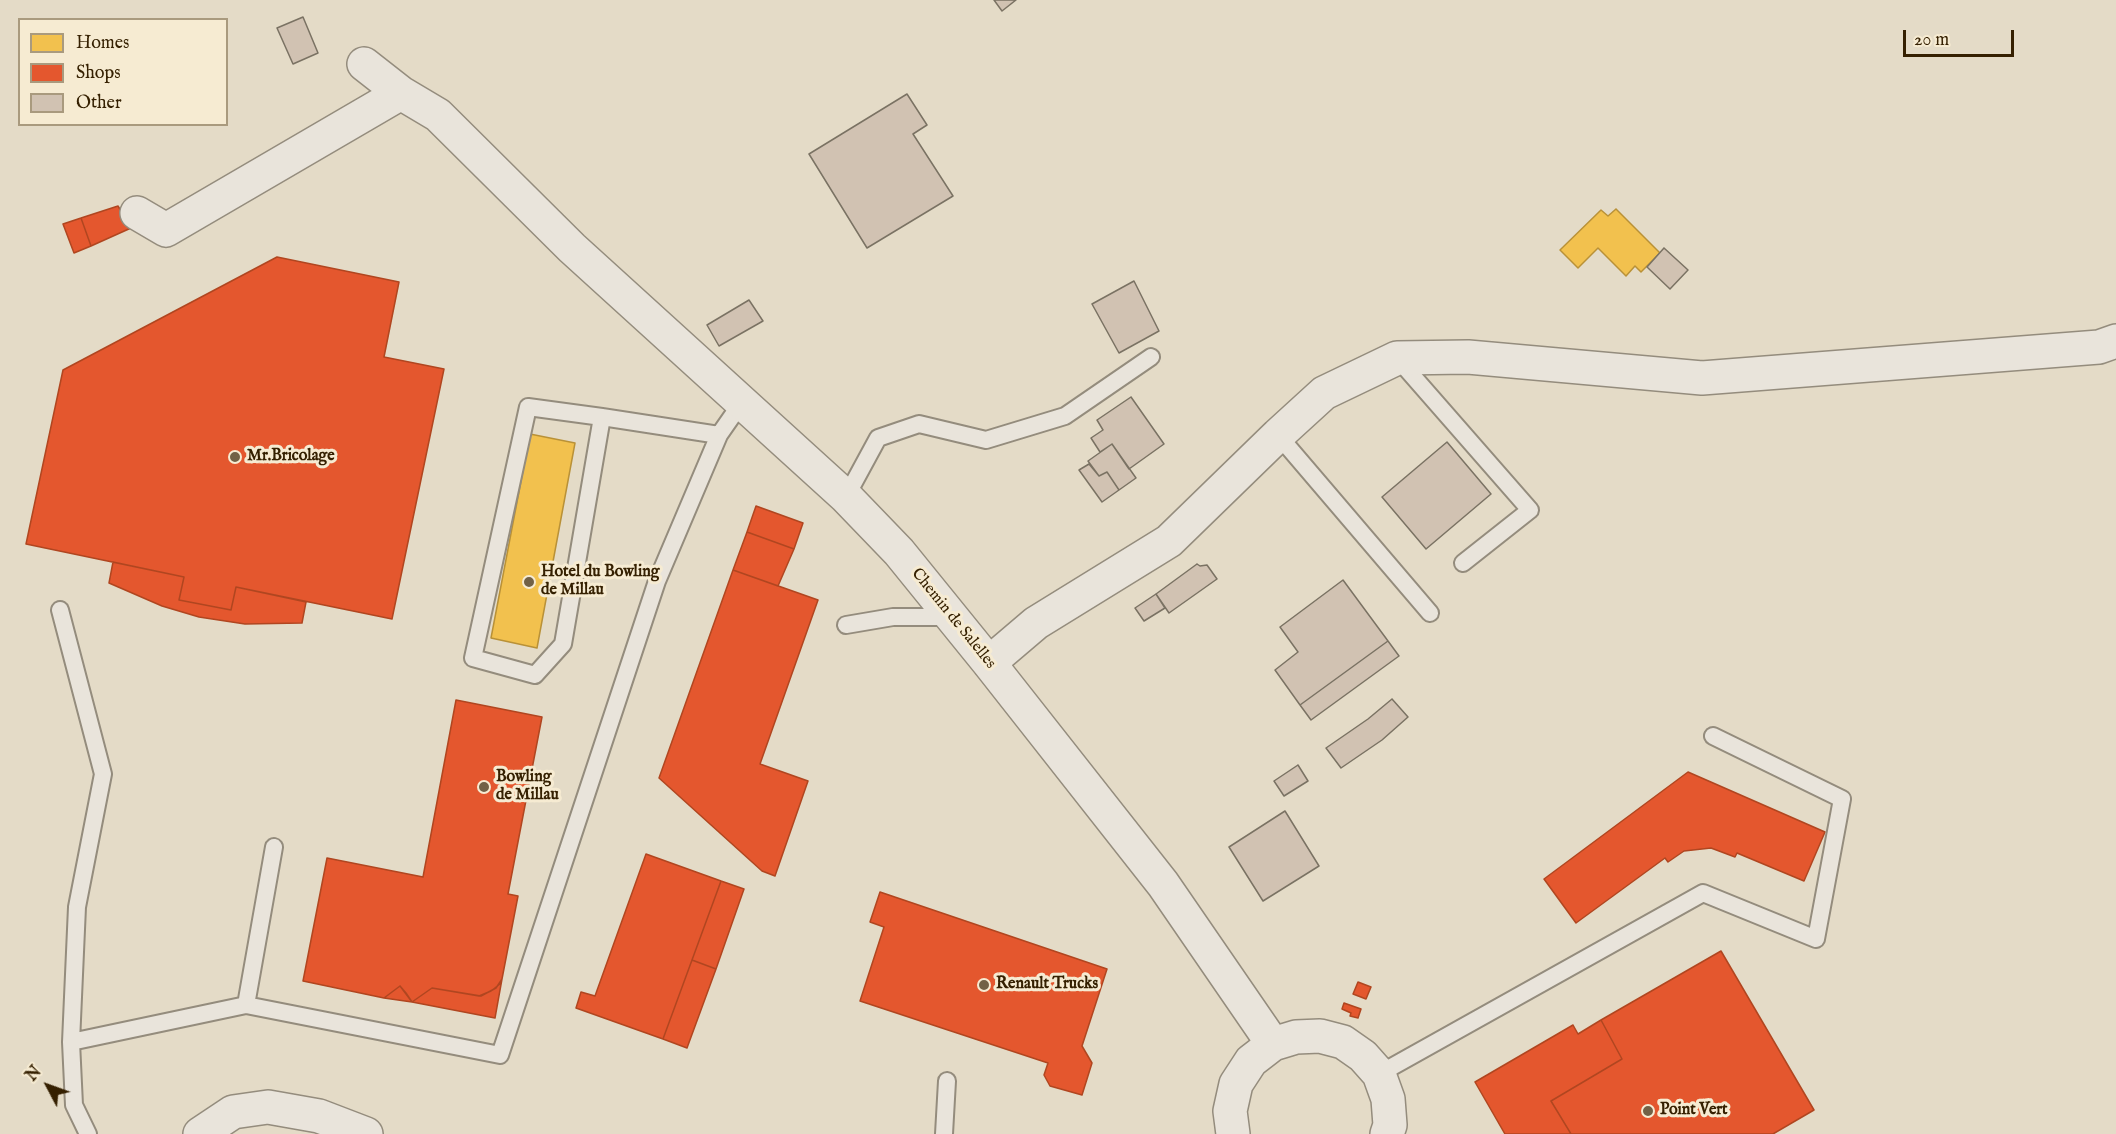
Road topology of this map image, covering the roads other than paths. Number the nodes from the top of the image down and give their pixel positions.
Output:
1 (364, 64) dead end
2 (401, 93) junction
3 (137, 213) dead end
4 (2116, 341) edge
5 (1151, 357) dead end
6 (1397, 358) junction
7 (741, 402) junction
8 (602, 417) junction
9 (719, 435) junction
10 (1278, 435) junction
11 (846, 497) junction
12 (1463, 563) dead end
13 (60, 610) dead end
14 (1430, 613) dead end
15 (952, 617) junction
16 (846, 625) dead end
17 (990, 663) junction
18 (1713, 736) dead end
19 (274, 847) dead end
20 (246, 1005) junction
21 (71, 1042) junction
22 (1273, 1044) junction
23 (1379, 1074) junction
24 (947, 1080) dead end
25 (88, 1134) edge
26 (200, 1134) edge
27 (366, 1134) edge
28 (944, 1134) edge
29 (1233, 1134) edge
30 (1387, 1134) edge

1 - 2 street, Chemin de Salelles
2 - 3 street
2 - 7 street, Chemin de Salelles
4 - 6 street
5 - 11 lane
6 - 10 street
6 - 12 lane
7 - 9 lane
7 - 11 street, Chemin de Salelles
8 - 8 lane
8 - 9 lane
9 - 20 lane
10 - 14 lane
10 - 17 street
11 - 15 street, Chemin de Salelles
13 - 21 lane
15 - 16 lane
15 - 17 street, Chemin de Salelles
17 - 22 street, Chemin de Salelles
18 - 23 lane
19 - 20 lane
20 - 21 lane
21 - 25 lane
22 - 23 street
22 - 29 street
23 - 30 street
24 - 28 lane
26 - 27 street

